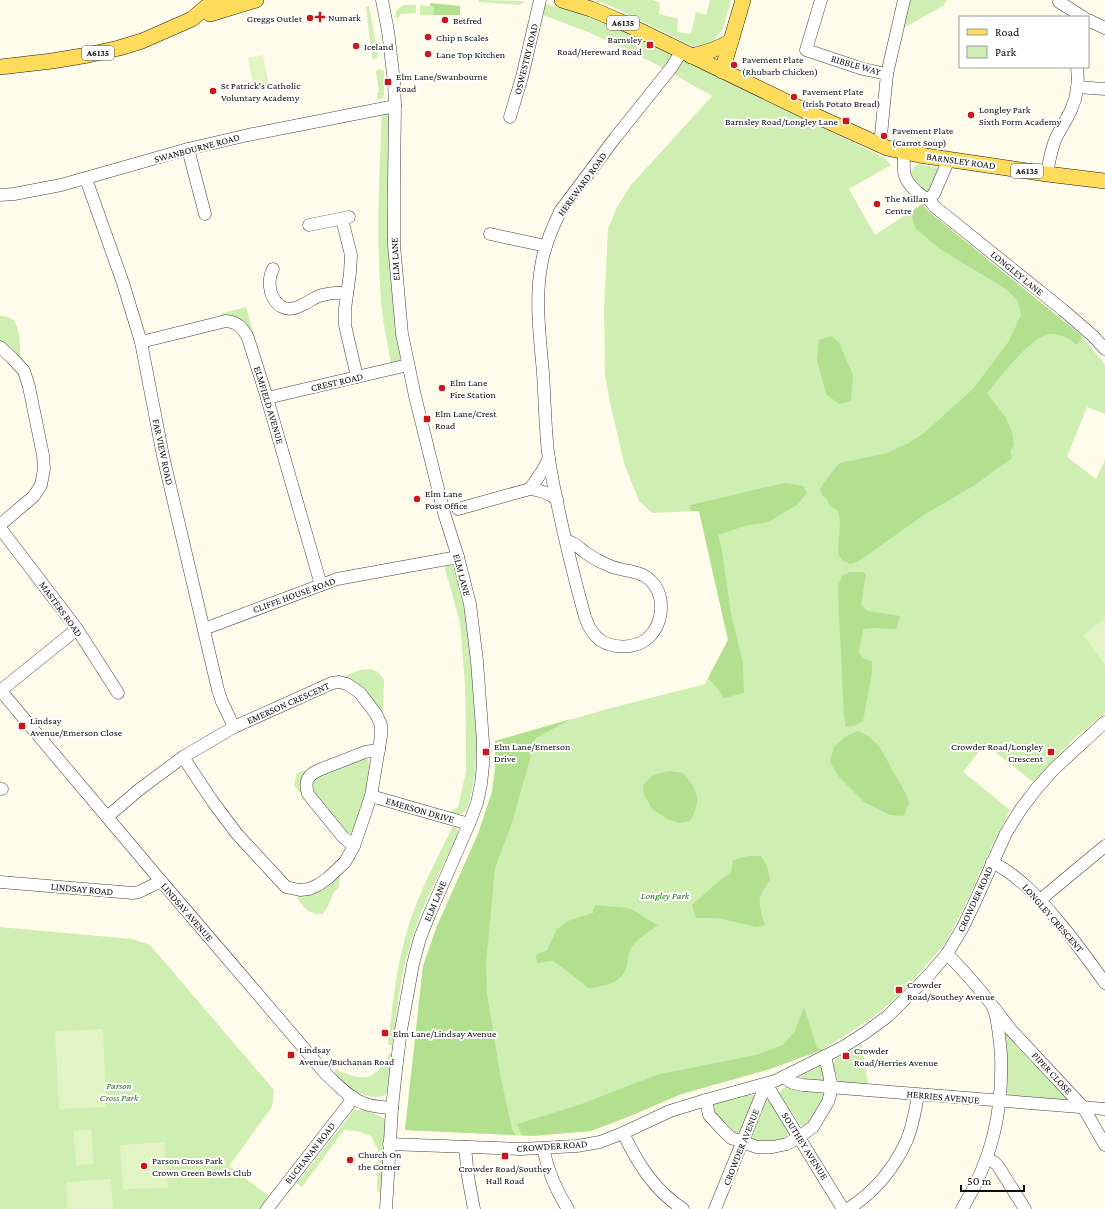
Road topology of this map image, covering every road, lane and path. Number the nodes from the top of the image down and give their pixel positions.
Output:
1 (223, 0) edge
2 (256, 0) edge
3 (382, 0) edge
4 (540, 0) edge
5 (562, 0) edge
6 (743, 0) edge
7 (820, 0) edge
8 (904, 0) edge
9 (1058, 1) edge
10 (206, 7) edge
11 (1063, 16) edge
12 (1081, 16) edge
13 (1089, 20) edge
14 (1105, 28) edge
15 (731, 41) junction
16 (686, 54) junction
17 (0, 67) edge
18 (1077, 68) edge
19 (722, 71) junction
20 (887, 74) junction
21 (1077, 87) junction
22 (1105, 89) edge
23 (395, 106) junction
24 (510, 117) dead end
25 (880, 145) junction
26 (188, 149) junction
27 (904, 152) junction
28 (949, 159) junction
29 (1047, 174) junction
30 (86, 179) junction
31 (1105, 181) edge
32 (0, 195) edge
33 (928, 198) junction
34 (205, 214) dead end
35 (309, 225) dead end
36 (490, 234) dead end
37 (546, 246) junction
38 (273, 269) dead end
39 (347, 293) junction
40 (142, 342) junction
41 (0, 347) edge
42 (1105, 349) edge
43 (408, 365) junction
44 (357, 377) junction
45 (267, 398) junction
46 (549, 458) junction
47 (530, 489) junction
48 (557, 498) junction
49 (458, 509) dead end
50 (0, 526) edge
51 (566, 541) junction
52 (458, 558) junction
53 (321, 584) junction
54 (204, 628) junction
55 (77, 629) junction
56 (0, 690) edge
57 (118, 693) dead end
58 (1105, 722) edge
59 (234, 727) junction
60 (379, 750) junction
61 (183, 757) junction
62 (371, 796) junction
63 (107, 817) junction
64 (469, 824) junction
65 (354, 846) junction
66 (1104, 848) edge
67 (992, 862) junction
68 (161, 881) junction
69 (0, 882) edge
70 (1040, 900) junction
71 (947, 954) junction
72 (1105, 983) edge
73 (993, 1007) junction
74 (825, 1056) junction
75 (783, 1077) junction
76 (766, 1084) junction
77 (832, 1088) junction
78 (918, 1095) junction
79 (353, 1097) junction
80 (706, 1100) junction
81 (1000, 1101) junction
82 (1083, 1107) junction
83 (392, 1108) junction
84 (1105, 1109) edge
85 (623, 1133) junction
86 (799, 1137) junction
87 (743, 1142) junction
88 (389, 1144) junction
89 (1105, 1144) edge
90 (465, 1147) junction
91 (543, 1149) junction
92 (988, 1159) junction
93 (267, 1209) edge
94 (386, 1209) edge
95 (474, 1209) edge
96 (568, 1209) edge
97 (683, 1209) edge
98 (715, 1209) edge
99 (843, 1209) edge
100 (848, 1209) edge
101 (962, 1209) edge
102 (1025, 1209) edge

1 - 10 main road, A6135
2 - 10 main road, A6135
3 - 23 street, ELM LANE
4 - 24 street, OSWESTRY ROAD
5 - 16 main road, BARNSLEY ROAD / A6135
6 - 15 main road
7 - 20 street, RIBBLE WAY
8 - 20 street
9 - 11 street
9 - 12 street
10 - 17 main road, A6135
13 - 14 street
15 - 16 main road
15 - 19 main road
16 - 19 main road, BARNSLEY ROAD / A6135
16 - 37 street, HEREWARD ROAD
18 - 21 street
19 - 25 main road, BARNSLEY ROAD / A6135
20 - 25 street
21 - 22 street
21 - 29 street
23 - 26 street, SWANBOURNE ROAD
23 - 43 street, ELM LANE
25 - 27 main road, BARNSLEY ROAD / A6135
26 - 30 street, SWANBOURNE ROAD
26 - 34 street
27 - 28 main road, BARNSLEY ROAD / A6135
27 - 33 street, LONGLEY LANE
28 - 29 main road, BARNSLEY ROAD / A6135
28 - 33 street
29 - 31 main road, BARNSLEY ROAD / A6135
30 - 32 street, SWANBOURNE ROAD
30 - 40 street, FAR VIEW ROAD
33 - 42 street, LONGLEY LANE
35 - 39 street
36 - 37 street
37 - 46 street, HEREWARD ROAD
38 - 39 street
39 - 44 street
40 - 45 street, ELMFIELD AVENUE
40 - 54 street, FAR VIEW ROAD
41 - 50 street
43 - 44 street, CREST ROAD
43 - 52 street, ELM LANE
44 - 45 street, CREST ROAD
45 - 53 street, ELMFIELD AVENUE
46 - 47 street
46 - 48 street, HEREWARD ROAD
47 - 48 street
47 - 49 street
48 - 51 street, HEREWARD ROAD
50 - 55 street, MASTERS ROAD
51 - 51 street, HEREWARD ROAD
52 - 53 street, CLIFFE HOUSE ROAD
52 - 64 street, ELM LANE
53 - 54 street, CLIFFE HOUSE ROAD
54 - 59 street, FAR VIEW ROAD
55 - 56 street
55 - 57 street, MASTERS ROAD
56 - 63 street, LINDSAY AVENUE
58 - 67 street, CROWDER ROAD
59 - 60 street, EMERSON CRESCENT
59 - 61 street, EMERSON CRESCENT
60 - 62 street, EMERSON CRESCENT
60 - 65 street
61 - 63 street, EMERSON CRESCENT
61 - 65 street, EMERSON CRESCENT
62 - 64 street, EMERSON DRIVE
62 - 65 street, EMERSON CRESCENT
63 - 68 street, LINDSAY AVENUE
64 - 83 street, ELM LANE
66 - 70 street
67 - 70 street, LONGLEY CRESCENT
67 - 71 street, CROWDER ROAD
68 - 69 street, LINDSAY ROAD
68 - 79 street, LINDSAY AVENUE
70 - 72 street, LONGLEY CRESCENT
71 - 73 street, PIPER CLOSE
71 - 74 street, CROWDER ROAD
73 - 81 street
73 - 82 street, PIPER CLOSE
74 - 75 street, CROWDER ROAD
74 - 77 street
75 - 76 street, CROWDER ROAD
75 - 77 street, HERRIES AVENUE
76 - 80 street, CROWDER ROAD
76 - 86 street, SOUTHEY AVENUE
76 - 87 street, CROWDER AVENUE
77 - 78 street, HERRIES AVENUE
77 - 86 street
78 - 81 street, HERRIES AVENUE
78 - 100 street
79 - 83 street, LINDSAY AVENUE
79 - 93 street, BUCHANAN ROAD
80 - 85 street, CROWDER ROAD
80 - 87 street
81 - 82 street, HERRIES AVENUE
81 - 92 street
82 - 84 street, HERRIES AVENUE
82 - 89 street, PIPER CLOSE
83 - 88 street, ELM LANE
85 - 91 street, CROWDER ROAD
85 - 97 street
86 - 87 street
86 - 99 street, SOUTHEY AVENUE
87 - 98 street, CROWDER AVENUE
88 - 90 street, CROWDER ROAD
88 - 94 street, ELM LANE
90 - 91 street, CROWDER ROAD
90 - 95 street
91 - 96 street
92 - 101 street
92 - 102 street

